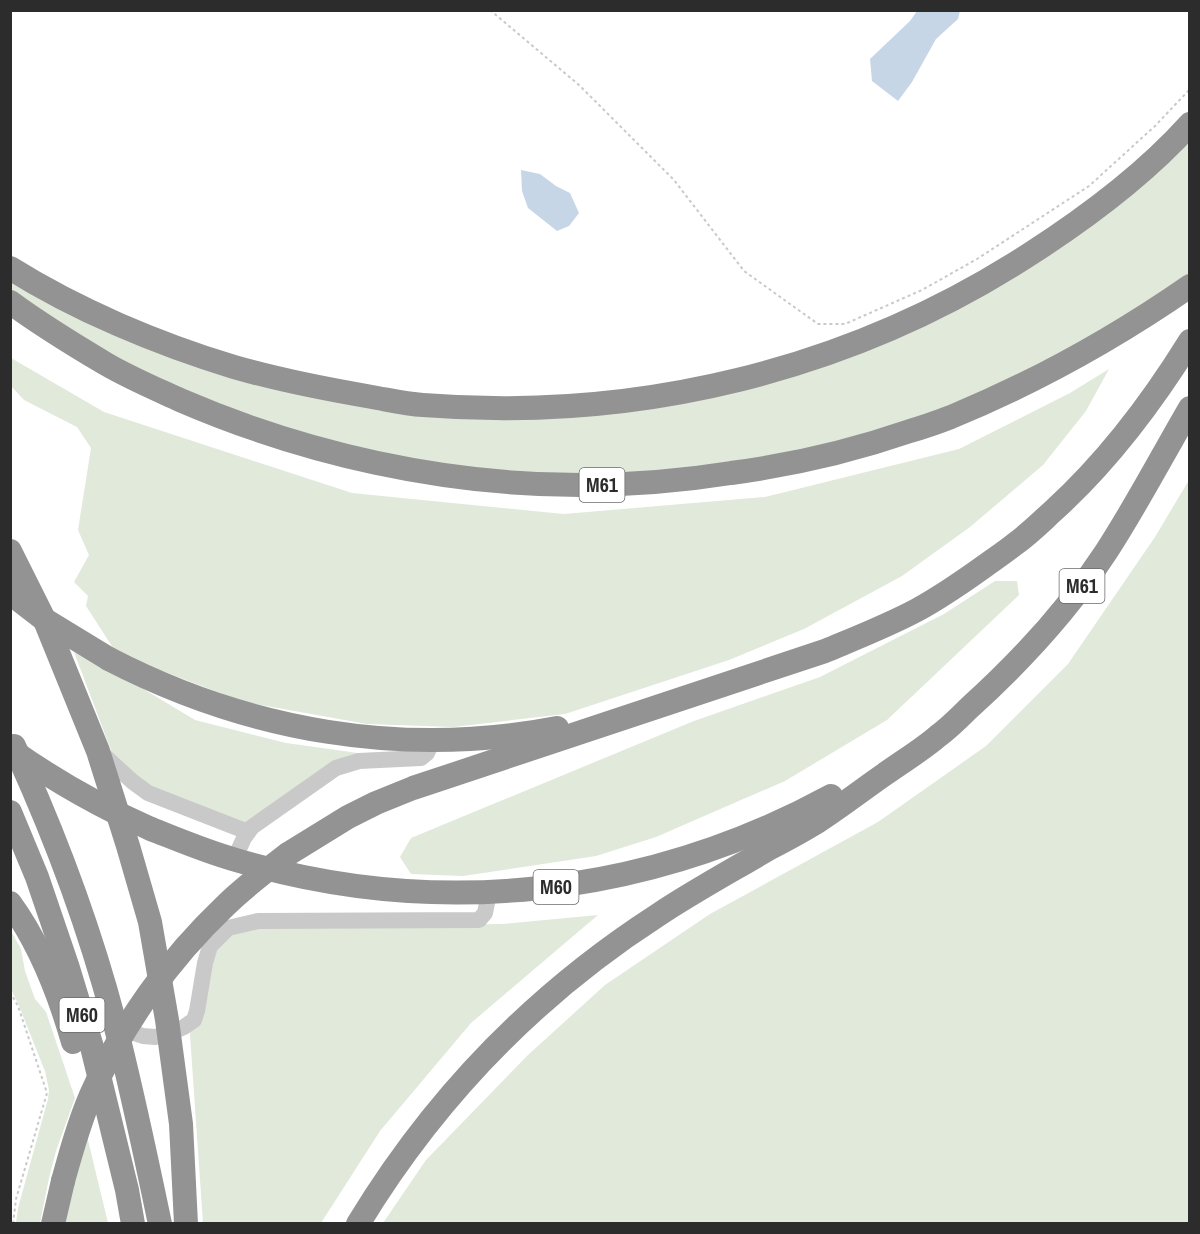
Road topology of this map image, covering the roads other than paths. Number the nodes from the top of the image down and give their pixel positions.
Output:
1 (1190, 124) edge
2 (10, 268) edge
3 (1190, 286) edge
4 (10, 302) edge
5 (1190, 341) edge
6 (1190, 408) edge
7 (10, 551) edge
8 (10, 593) edge
9 (650, 709) junction
10 (938, 737) junction
11 (10, 738) edge
12 (433, 741) junction
13 (10, 749) edge
14 (98, 751) junction
15 (10, 813) edge
16 (248, 832) junction
17 (234, 860) junction
18 (489, 893) junction
19 (10, 903) edge
20 (115, 1024) junction
21 (168, 1035) junction
22 (53, 1224) edge
23 (123, 1224) edge
24 (133, 1224) edge
25 (160, 1224) edge
26 (186, 1224) edge
27 (358, 1224) edge

1 - 2 highway
3 - 4 highway, M61
5 - 9 highway
6 - 10 highway, M61
7 - 14 highway
8 - 12 highway, bridge
9 - 12 highway
9 - 22 highway, M60, bridge
10 - 18 highway, M60
10 - 27 highway
11 - 20 highway, M60
12 - 16 lane
13 - 17 highway, M60, bridge
14 - 16 lane
14 - 21 highway
15 - 24 highway, M60
16 - 17 lane
17 - 18 highway, M60
18 - 21 lane
19 - 23 highway, M60
20 - 21 lane
20 - 25 highway, M60
21 - 26 highway

